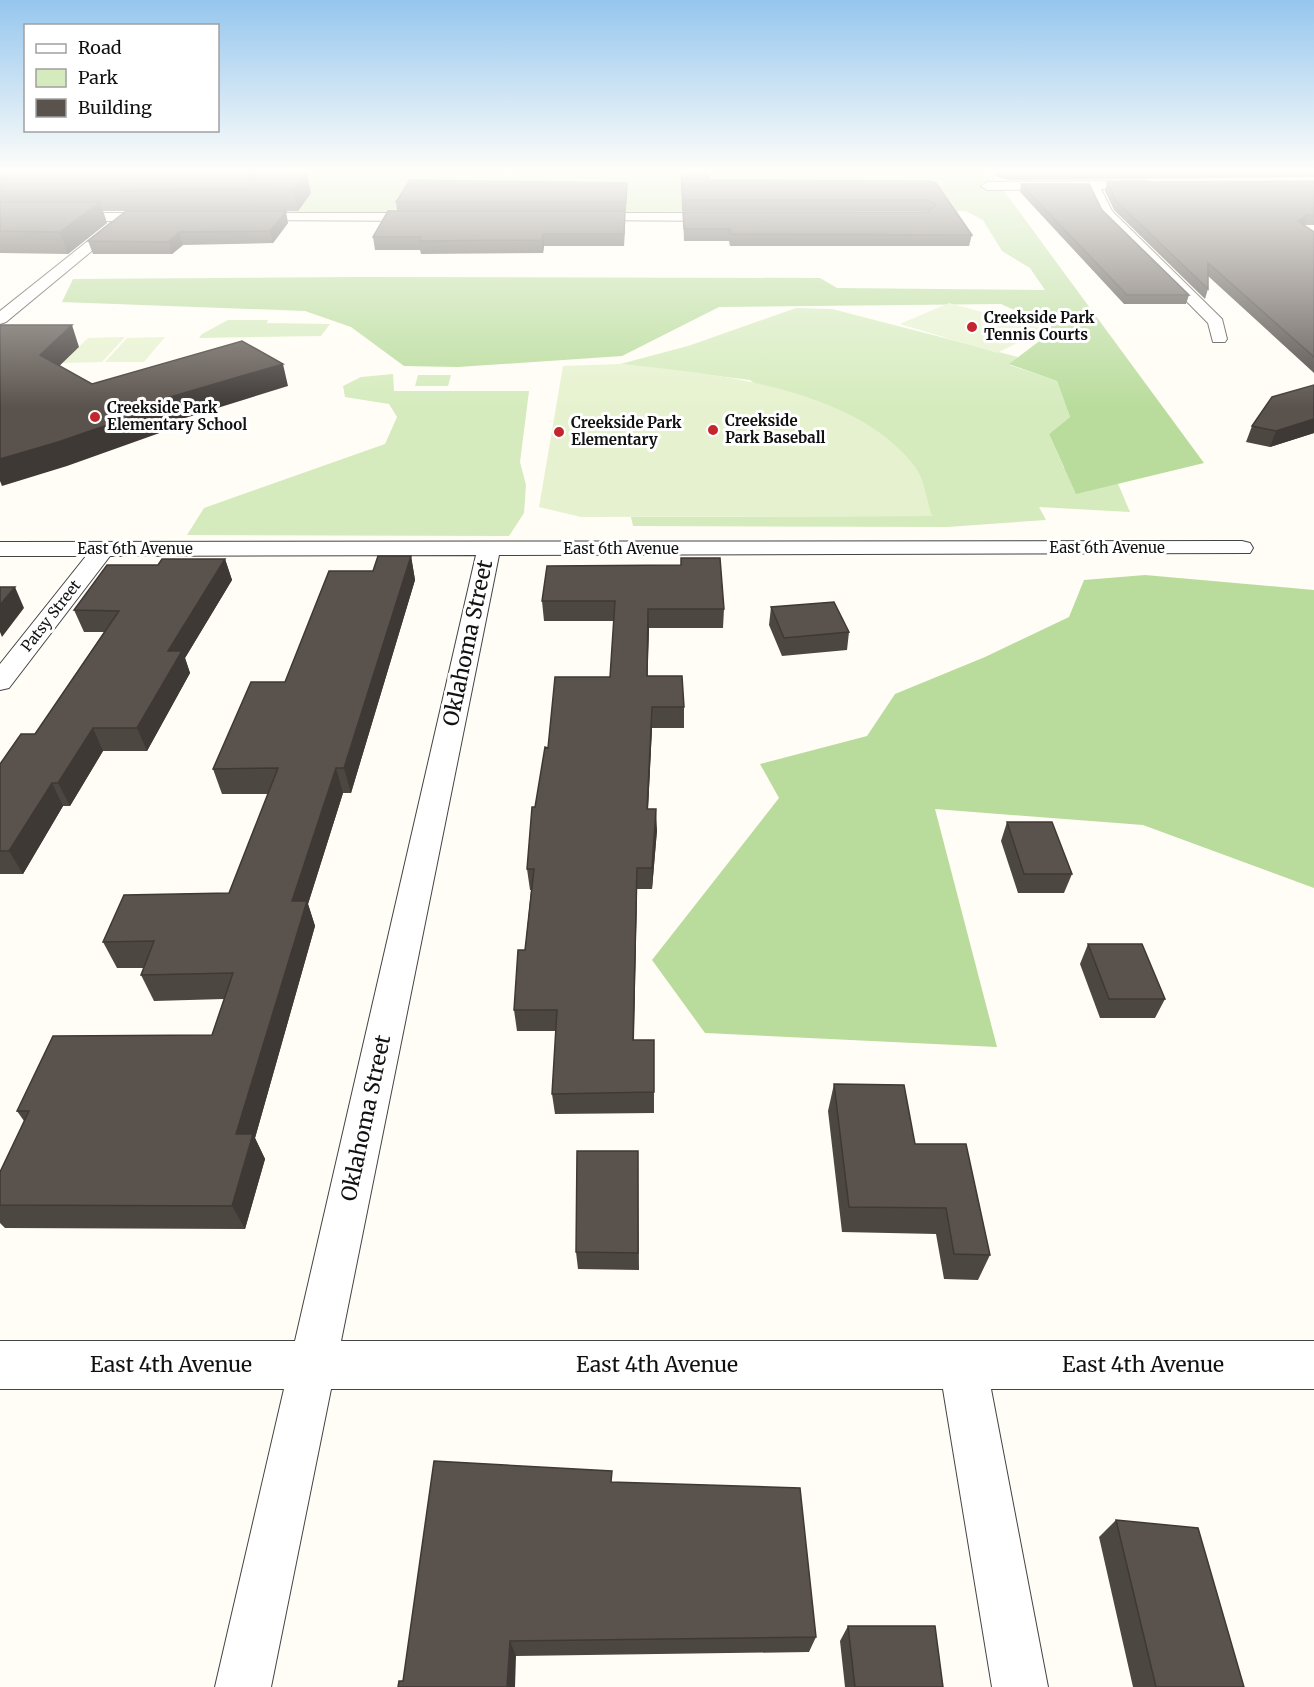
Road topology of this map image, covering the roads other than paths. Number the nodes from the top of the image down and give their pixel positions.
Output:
1 (84, 251) edge
2 (1144, 251) edge
3 (0, 319) edge
4 (1219, 339) dead end
5 (1242, 548) dead end
6 (0, 549) edge
7 (103, 549) junction
8 (489, 549) junction
9 (0, 682) edge
10 (0, 1365) edge
11 (313, 1365) junction
12 (963, 1365) junction
13 (1314, 1365) edge
14 (243, 1687) edge
15 (1020, 1687) edge

1 - 3 street
2 - 4 street
5 - 8 street, East 6th Avenue
6 - 7 street, East 6th Avenue
7 - 8 street, East 6th Avenue
7 - 9 street, Patsy Street
8 - 11 street, Oklahoma Street
10 - 11 street, East 4th Avenue
11 - 12 street, East 4th Avenue
11 - 14 street, Oklahoma Street
12 - 13 street, East 4th Avenue
12 - 15 street

